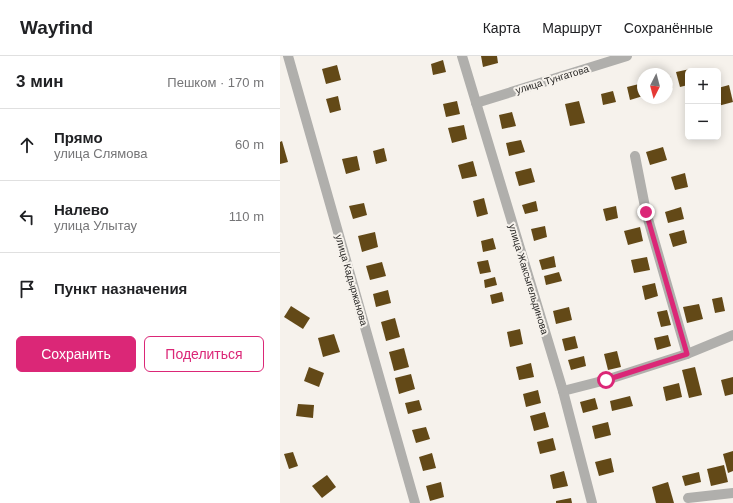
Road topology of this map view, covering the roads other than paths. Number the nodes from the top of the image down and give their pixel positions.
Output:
1 (288, 56) edge
2 (462, 56) edge
3 (627, 56) edge
4 (476, 103) junction
5 (635, 156) dead end
6 (733, 335) edge
7 (687, 354) junction
8 (563, 391) junction
9 (729, 497) edge
10 (688, 498) dead end
11 (415, 503) edge
12 (592, 503) edge

1 - 11 street, улица Кадыржанова
2 - 4 street, улица Жаксыгельдинова
3 - 4 street, улица Тунгатова
4 - 8 street, улица Жаксыгельдинова
5 - 7 street
6 - 7 street
7 - 8 street
8 - 12 street, улица Жаксыгельдинова
9 - 10 street

